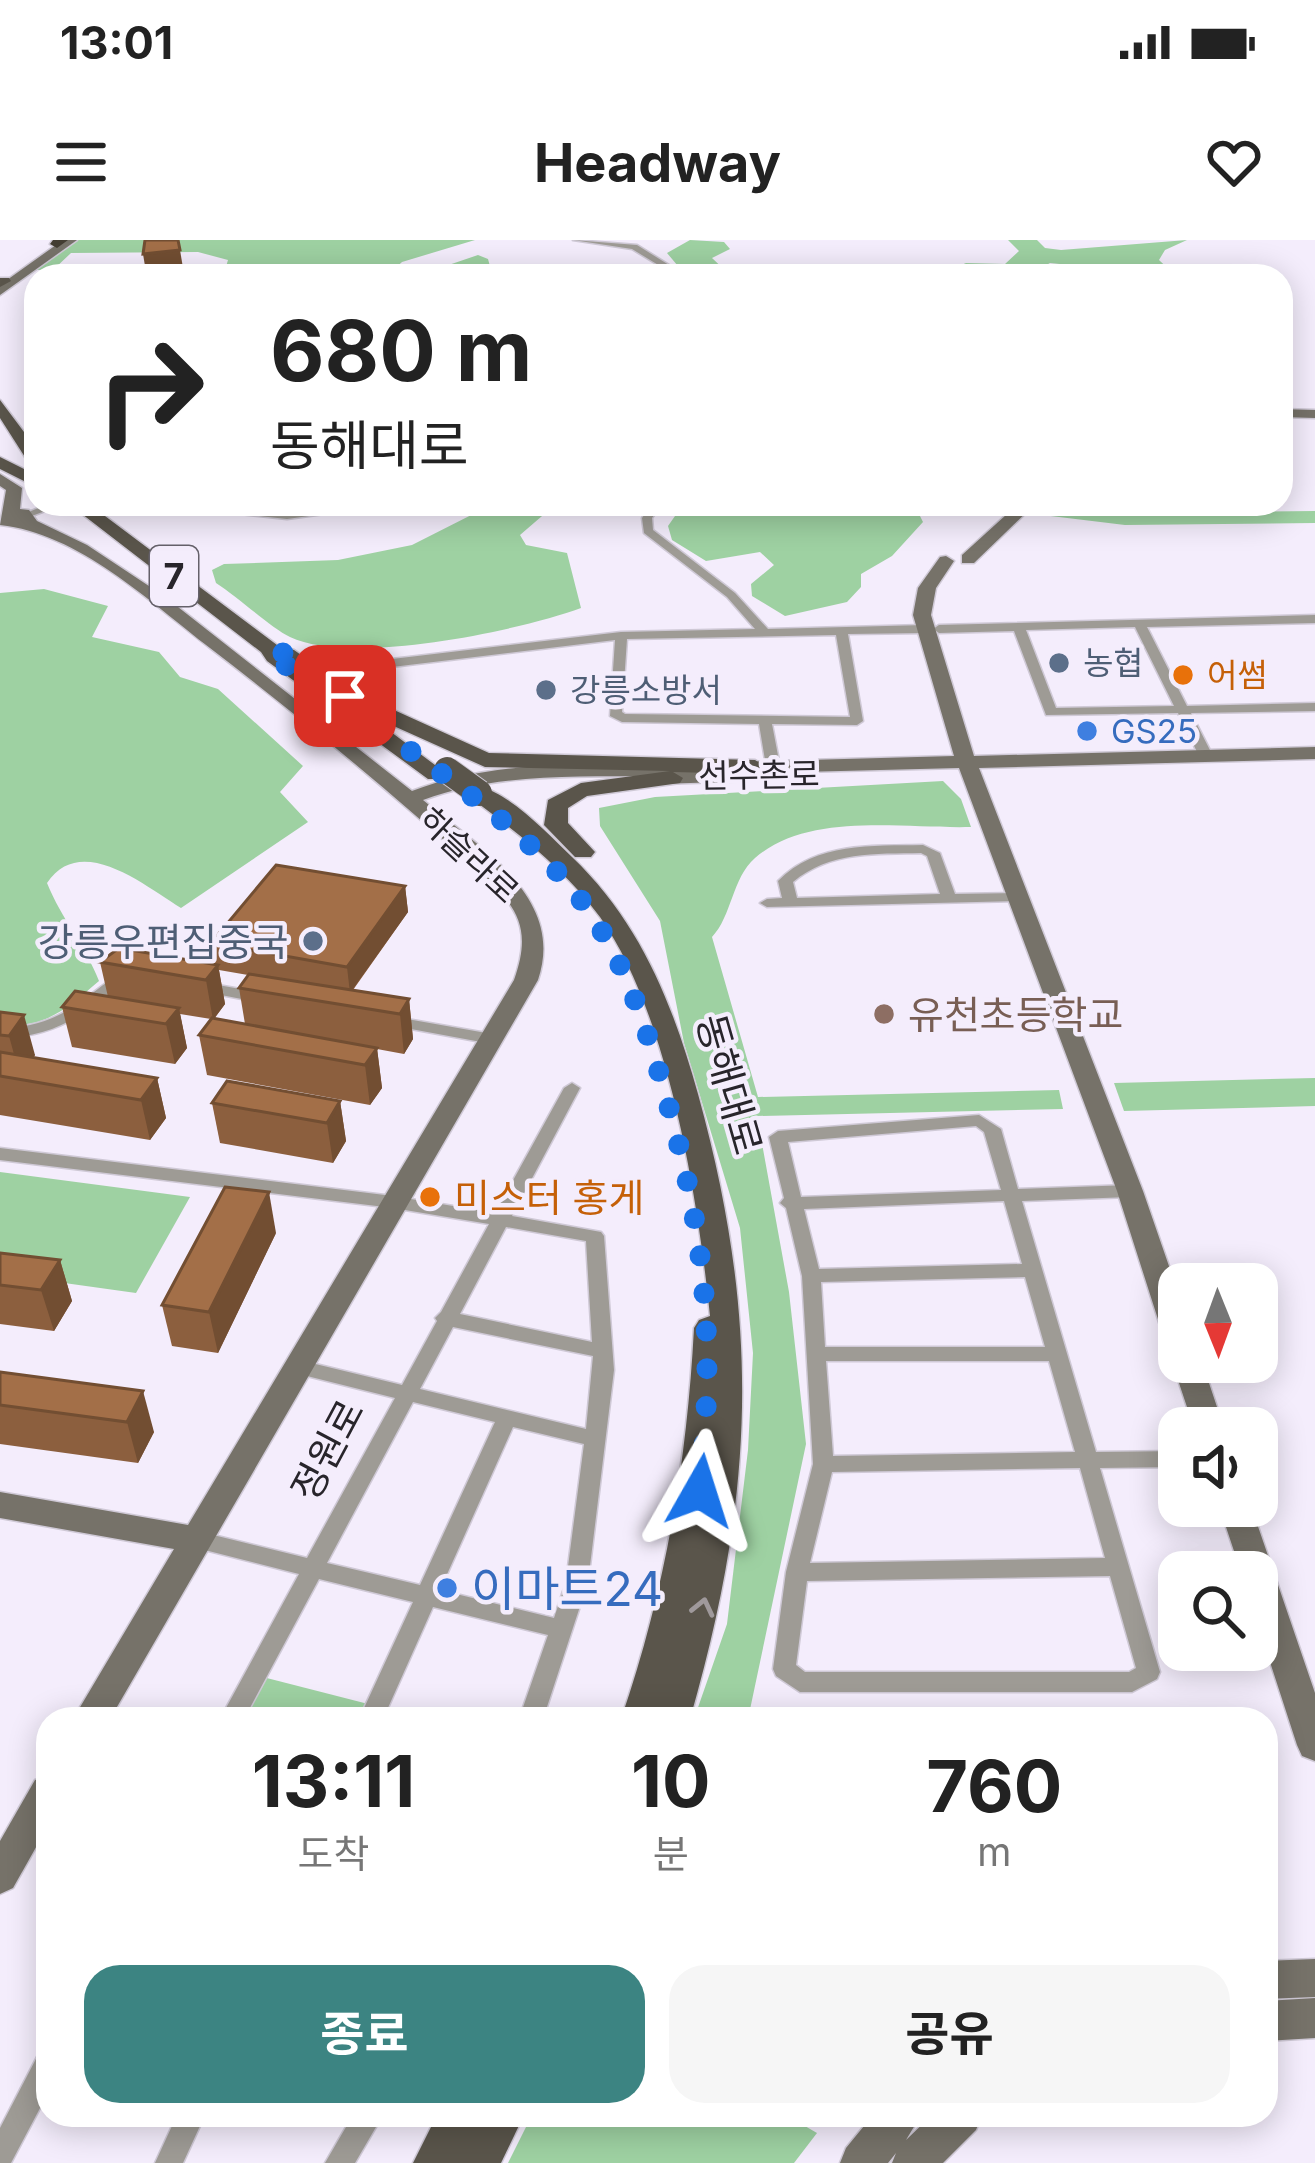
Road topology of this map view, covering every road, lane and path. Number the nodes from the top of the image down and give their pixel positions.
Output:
1 (577, 240) edge
2 (62, 241) edge
3 (618, 242) edge
4 (32, 264) edge
5 (664, 264) edge
6 (0, 405) edge
7 (24, 442) edge
8 (0, 444) edge
9 (24, 463) edge
10 (0, 479) edge
11 (94, 516) edge
12 (648, 516) edge
13 (998, 516) edge
14 (1012, 516) edge
15 (14, 517) edge
16 (957, 560) junction
17 (1315, 619) edge
18 (1139, 624) junction
19 (1019, 627) junction
20 (932, 629) junction
21 (841, 630) junction
22 (763, 631) junction
23 (621, 636) junction
24 (270, 649) junction
25 (392, 663) dead end
26 (345, 696) junction
27 (1315, 707) edge
28 (1180, 709) junction
29 (765, 722) junction
30 (1315, 753) edge
31 (1208, 760) junction
32 (1315, 762) edge
33 (764, 766) junction
34 (973, 766) junction
35 (442, 772) junction
36 (678, 777) junction
37 (473, 795) junction
38 (413, 802) junction
39 (1018, 897) junction
40 (949, 898) junction
41 (791, 902) junction
42 (767, 903) dead end
43 (616, 923) junction
44 (148, 977) edge
45 (188, 985) edge
46 (288, 1003) edge
47 (368, 1017) edge
48 (0, 1034) edge
49 (492, 1039) junction
50 (572, 1088) dead end
51 (0, 1154) edge
52 (1130, 1191) junction
53 (1011, 1192) junction
54 (393, 1202) junction
55 (789, 1203) junction
56 (497, 1220) junction
57 (1033, 1270) junction
58 (1158, 1275) edge
59 (811, 1276) junction
60 (445, 1318) junction
61 (603, 1351) junction
62 (814, 1354) junction
63 (1056, 1354) junction
64 (299, 1367) junction
65 (406, 1391) junction
66 (506, 1420) junction
67 (595, 1439) junction
68 (1158, 1460) edge
69 (1091, 1462) junction
70 (823, 1464) junction
71 (0, 1505) edge
72 (1242, 1527) edge
73 (197, 1540) junction
74 (1119, 1567) junction
75 (311, 1570) junction
76 (797, 1572) junction
77 (426, 1598) junction
78 (561, 1629) junction
79 (98, 1707) edge
80 (238, 1707) edge
81 (376, 1707) edge
82 (535, 1707) edge
83 (645, 1707) edge
84 (674, 1707) edge
85 (1315, 1745) edge
86 (36, 1813) edge
87 (0, 1876) edge
88 (1315, 1978) edge
89 (1278, 1980) edge
90 (1315, 2018) edge
91 (1278, 2020) edge
92 (36, 2081) edge
93 (11, 2113) edge
94 (186, 2127) edge
95 (362, 2127) edge
96 (456, 2127) edge
97 (495, 2127) edge
98 (890, 2127) edge
99 (950, 2127) edge
100 (0, 2156) edge
101 (169, 2163) edge
102 (339, 2163) edge
103 (436, 2163) edge
104 (476, 2163) edge
105 (861, 2163) edge
106 (913, 2163) edge

1 - 3 street
2 - 4 street
3 - 5 street
6 - 7 main road
8 - 9 main road
10 - 15 street
11 - 24 main road, 동해대로 / 7
12 - 22 street
13 - 16 street
14 - 16 street
15 - 38 street, 하슬라로
16 - 20 street
17 - 18 street
18 - 19 street
18 - 28 street
19 - 20 street
19 - 28 street
20 - 21 street
20 - 34 street
21 - 22 street
21 - 29 street, 선수촌로
22 - 23 street
23 - 25 street
23 - 29 street, 선수촌로
24 - 26 main road, 동해대로 / 7
24 - 35 main road, 동해대로 / 7
26 - 33 main road
26 - 35 main road, 동해대로 / 7
27 - 28 street
28 - 31 street
29 - 33 street, 선수촌로
30 - 31 street
31 - 32 street
31 - 34 street
33 - 34 street, 선수촌로
33 - 38 street, 선수촌로
34 - 36 street, 선수촌로
34 - 39 street
35 - 37 main road, 동해대로 / 7
36 - 38 street, 선수촌로
36 - 43 main road
37 - 43 main road, 동해대로 / 7
37 - 83 main road, 동해대로 / 7
38 - 49 street, 하슬라로
39 - 40 street
39 - 52 street
40 - 41 street
40 - 41 street
41 - 42 street
84 -> 43 main road, 동해대로 / 7
44 - 48 street
45 - 46 street
47 - 49 street
49 - 54 street, 하슬라로
50 - 56 street
51 - 54 street
52 - 53 street
52 - 58 street
53 - 55 street
53 - 55 street
53 - 57 street
54 - 56 street
54 - 64 street, 하슬라로
55 - 59 street
56 - 60 street, 정원로
56 - 61 street
57 - 59 street
57 - 63 street
59 - 62 street
60 - 61 street
60 - 65 street, 정원로
61 - 67 street
62 - 63 street
62 - 70 street
63 - 69 street
64 - 65 street
64 - 73 street, 하슬라로
65 - 66 street
65 - 75 street, 정원로
66 - 67 street
66 - 77 street
67 - 78 street
68 - 69 street
69 - 70 street
69 - 74 street
70 - 76 street
71 - 73 street
72 - 85 street
73 - 75 street
73 - 79 street, 하슬라로
74 - 76 street
74 - 76 street
75 - 77 street
75 - 80 street, 정원로
77 - 78 street
77 - 81 street
78 - 82 street
86 - 87 street
88 - 89 street
90 - 91 street
92 - 93 street
93 - 100 street
94 - 101 street
95 - 102 street
96 - 103 main road
97 - 104 main road
98 - 105 street
99 - 106 street

